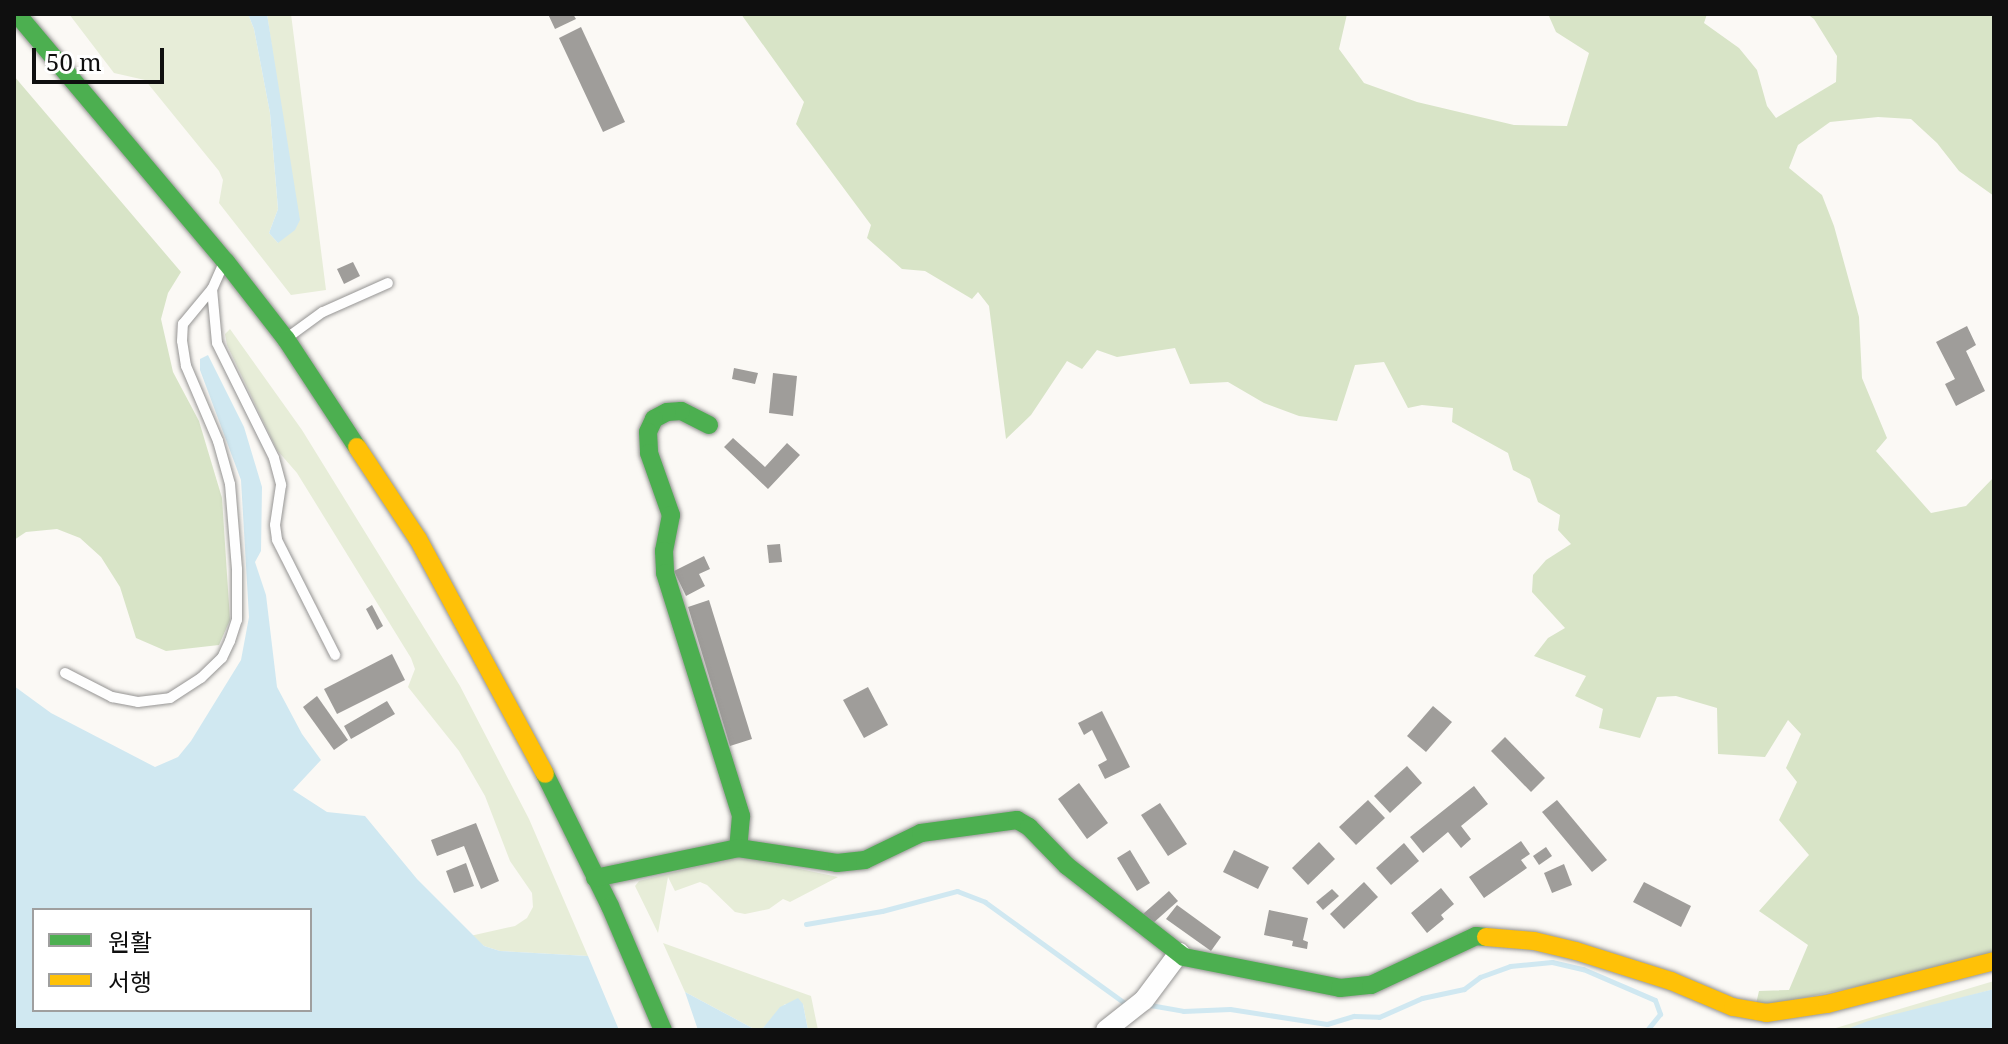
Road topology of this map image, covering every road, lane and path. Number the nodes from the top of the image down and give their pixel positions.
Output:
1 (17, 14) edge
2 (226, 262) junction
3 (388, 283) dead end
4 (212, 289) junction
5 (286, 339) junction
6 (709, 425) dead end
7 (335, 655) dead end
8 (65, 673) dead end
9 (738, 848) junction
10 (595, 878) junction
11 (1179, 953) junction
12 (1994, 961) edge
13 (663, 1030) edge
14 (1106, 1030) edge

1 - 2 main road
2 - 4 lane
2 - 5 main road
3 - 5 lane
4 - 7 lane
4 - 8 lane
5 - 10 main road
6 - 9 main road
9 - 10 main road
9 - 11 main road
10 - 13 main road
11 - 12 main road
11 - 14 street

